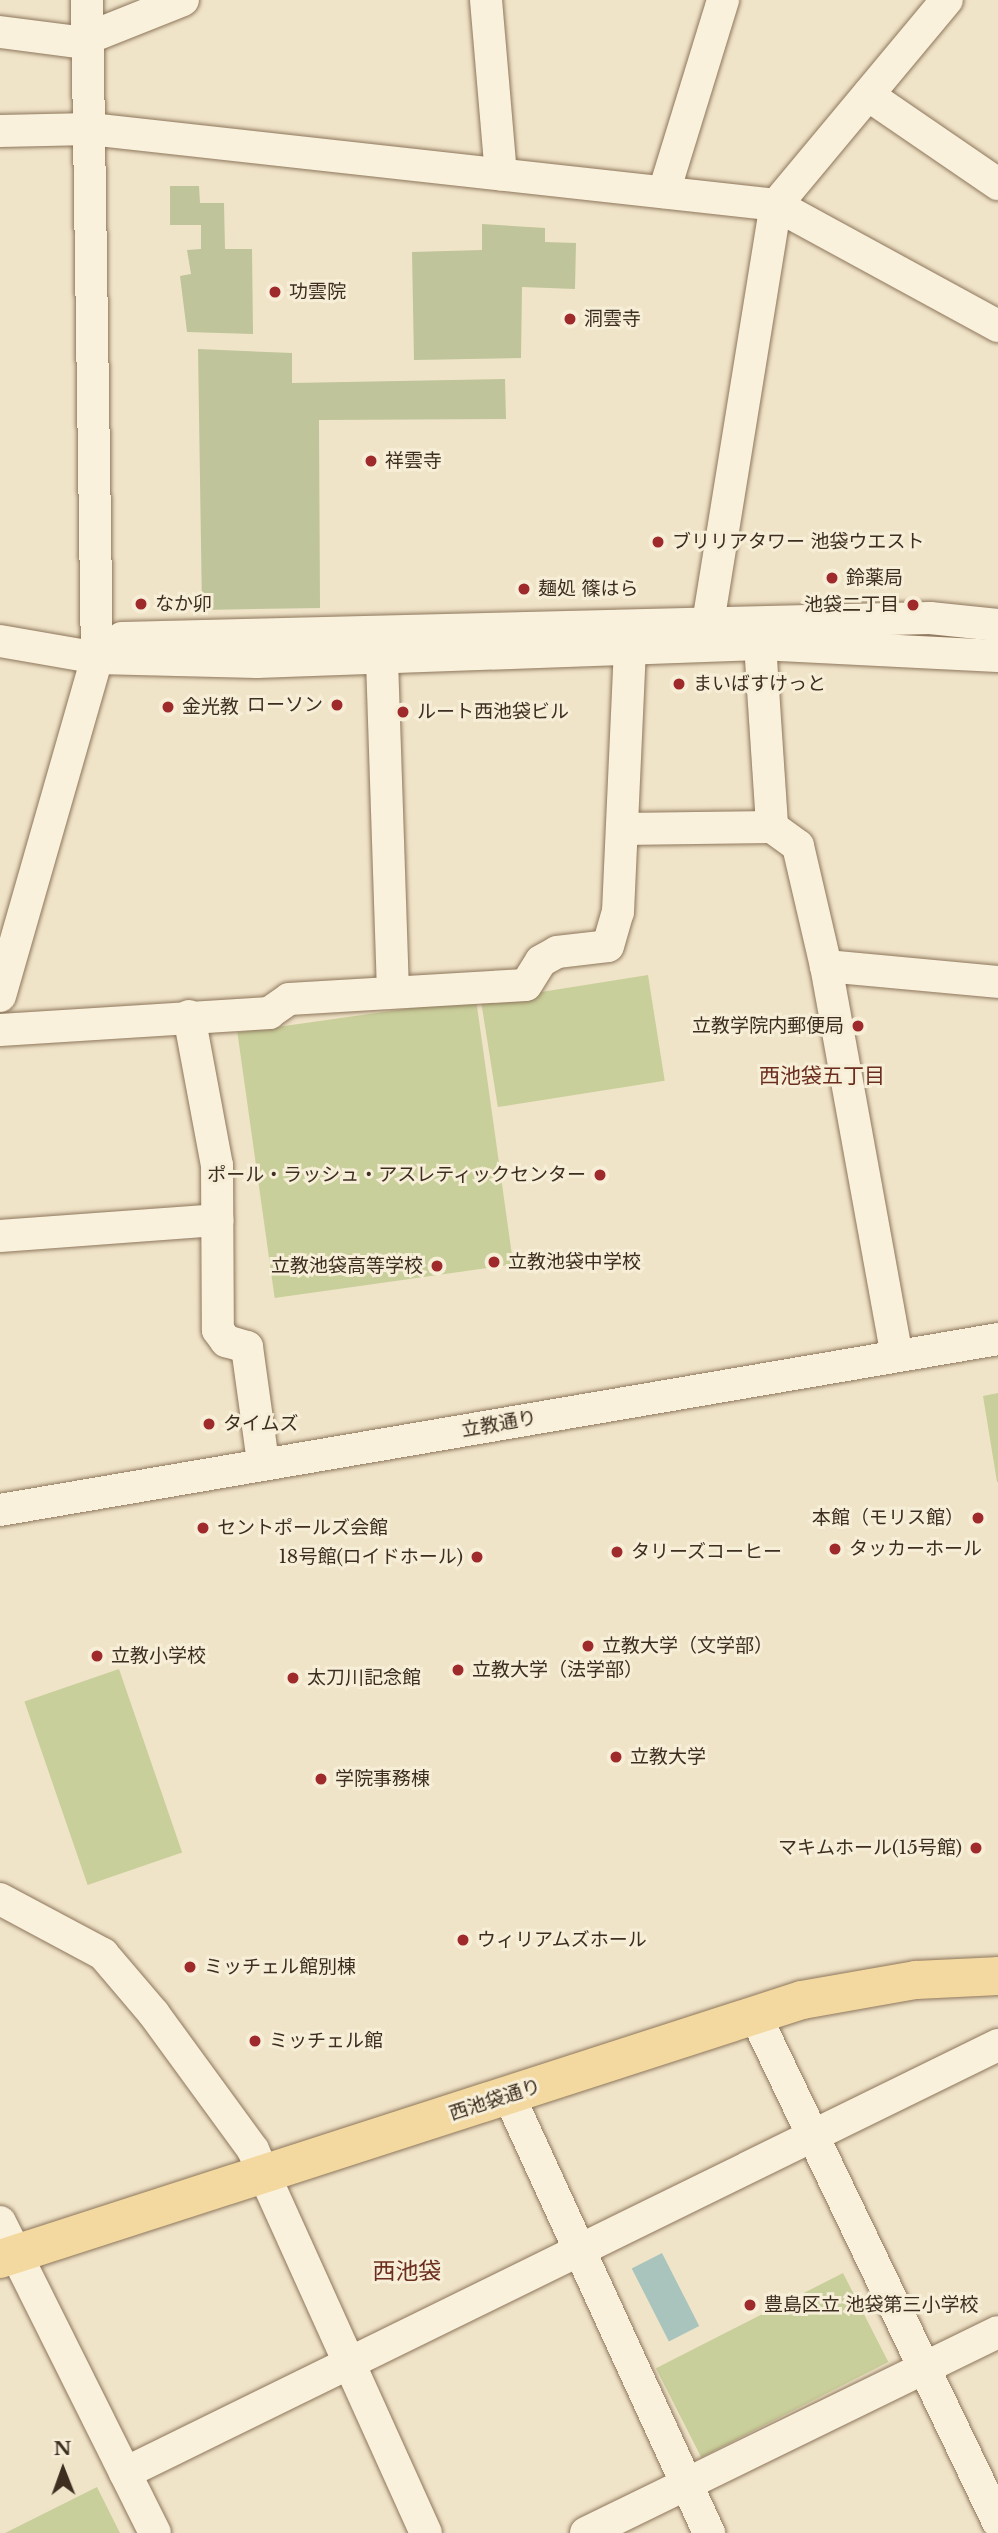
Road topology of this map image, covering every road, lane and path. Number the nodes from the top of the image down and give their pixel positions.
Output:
1 (87, 0) edge
2 (183, 0) edge
3 (486, 0) edge
4 (723, 0) edge
5 (947, 0) edge
6 (0, 32) edge
7 (89, 33) junction
8 (868, 95) junction
9 (90, 128) junction
10 (0, 131) edge
11 (501, 174) junction
12 (998, 184) edge
13 (664, 192) junction
14 (776, 205) junction
15 (998, 326) edge
16 (0, 621) edge
17 (996, 622) edge
18 (708, 623) junction
19 (0, 641) edge
20 (760, 644) junction
21 (97, 648) junction
22 (630, 650) junction
23 (998, 656) edge
24 (382, 660) junction
25 (772, 827) junction
26 (622, 829) junction
27 (826, 966) junction
28 (998, 982) edge
29 (393, 991) junction
30 (0, 996) edge
31 (188, 1016) junction
32 (0, 1030) edge
33 (218, 1220) junction
34 (0, 1236) edge
35 (998, 1339) edge
36 (897, 1356) junction
37 (263, 1463) junction
38 (0, 1510) edge
39 (3, 1904) edge
40 (998, 1976) edge
41 (755, 2015) junction
42 (998, 2045) edge
43 (509, 2096) junction
44 (813, 2135) junction
45 (265, 2174) junction
46 (5, 2245) edge
47 (578, 2251) junction
48 (998, 2332) edge
49 (349, 2366) junction
50 (925, 2368) junction
51 (125, 2473) junction
52 (685, 2484) junction
53 (998, 2522) edge
54 (155, 2533) edge
55 (426, 2533) edge
56 (586, 2533) edge
57 (709, 2533) edge

1 - 7 street
2 - 7 street
3 - 11 street
4 - 13 street
5 - 8 street
6 - 7 street
7 - 9 street
8 - 12 street
8 - 14 street
9 - 10 street
9 - 11 street
9 - 21 street
11 - 13 street
13 - 14 street
14 - 15 street
14 - 18 street
16 - 21 street
17 - 18 street
18 - 21 street
19 - 21 street
20 - 22 street
20 - 23 street
20 - 25 street
21 - 24 street
21 - 30 street
22 - 24 street
22 - 26 street
24 - 29 street
25 - 26 street
25 - 27 street
26 - 29 street
27 - 28 street
27 - 36 street
29 - 31 street
31 - 32 street
31 - 33 street
33 - 34 street
33 - 37 street
35 - 36 street, 立教通り
36 - 37 street, 立教通り
37 - 38 street, 立教通り
39 - 45 street
40 - 41 main road, 西池袋通り
41 - 43 main road, 西池袋通り
41 - 44 street
42 - 44 street
43 - 45 main road, 西池袋通り
43 - 47 street
44 - 47 street
44 - 50 street
45 - 46 main road, 西池袋通り
45 - 49 street
46 - 51 street
47 - 49 street
47 - 52 street
48 - 50 street
49 - 51 street
49 - 55 street
50 - 52 street
50 - 53 street
51 - 54 street
52 - 56 street
52 - 57 street

